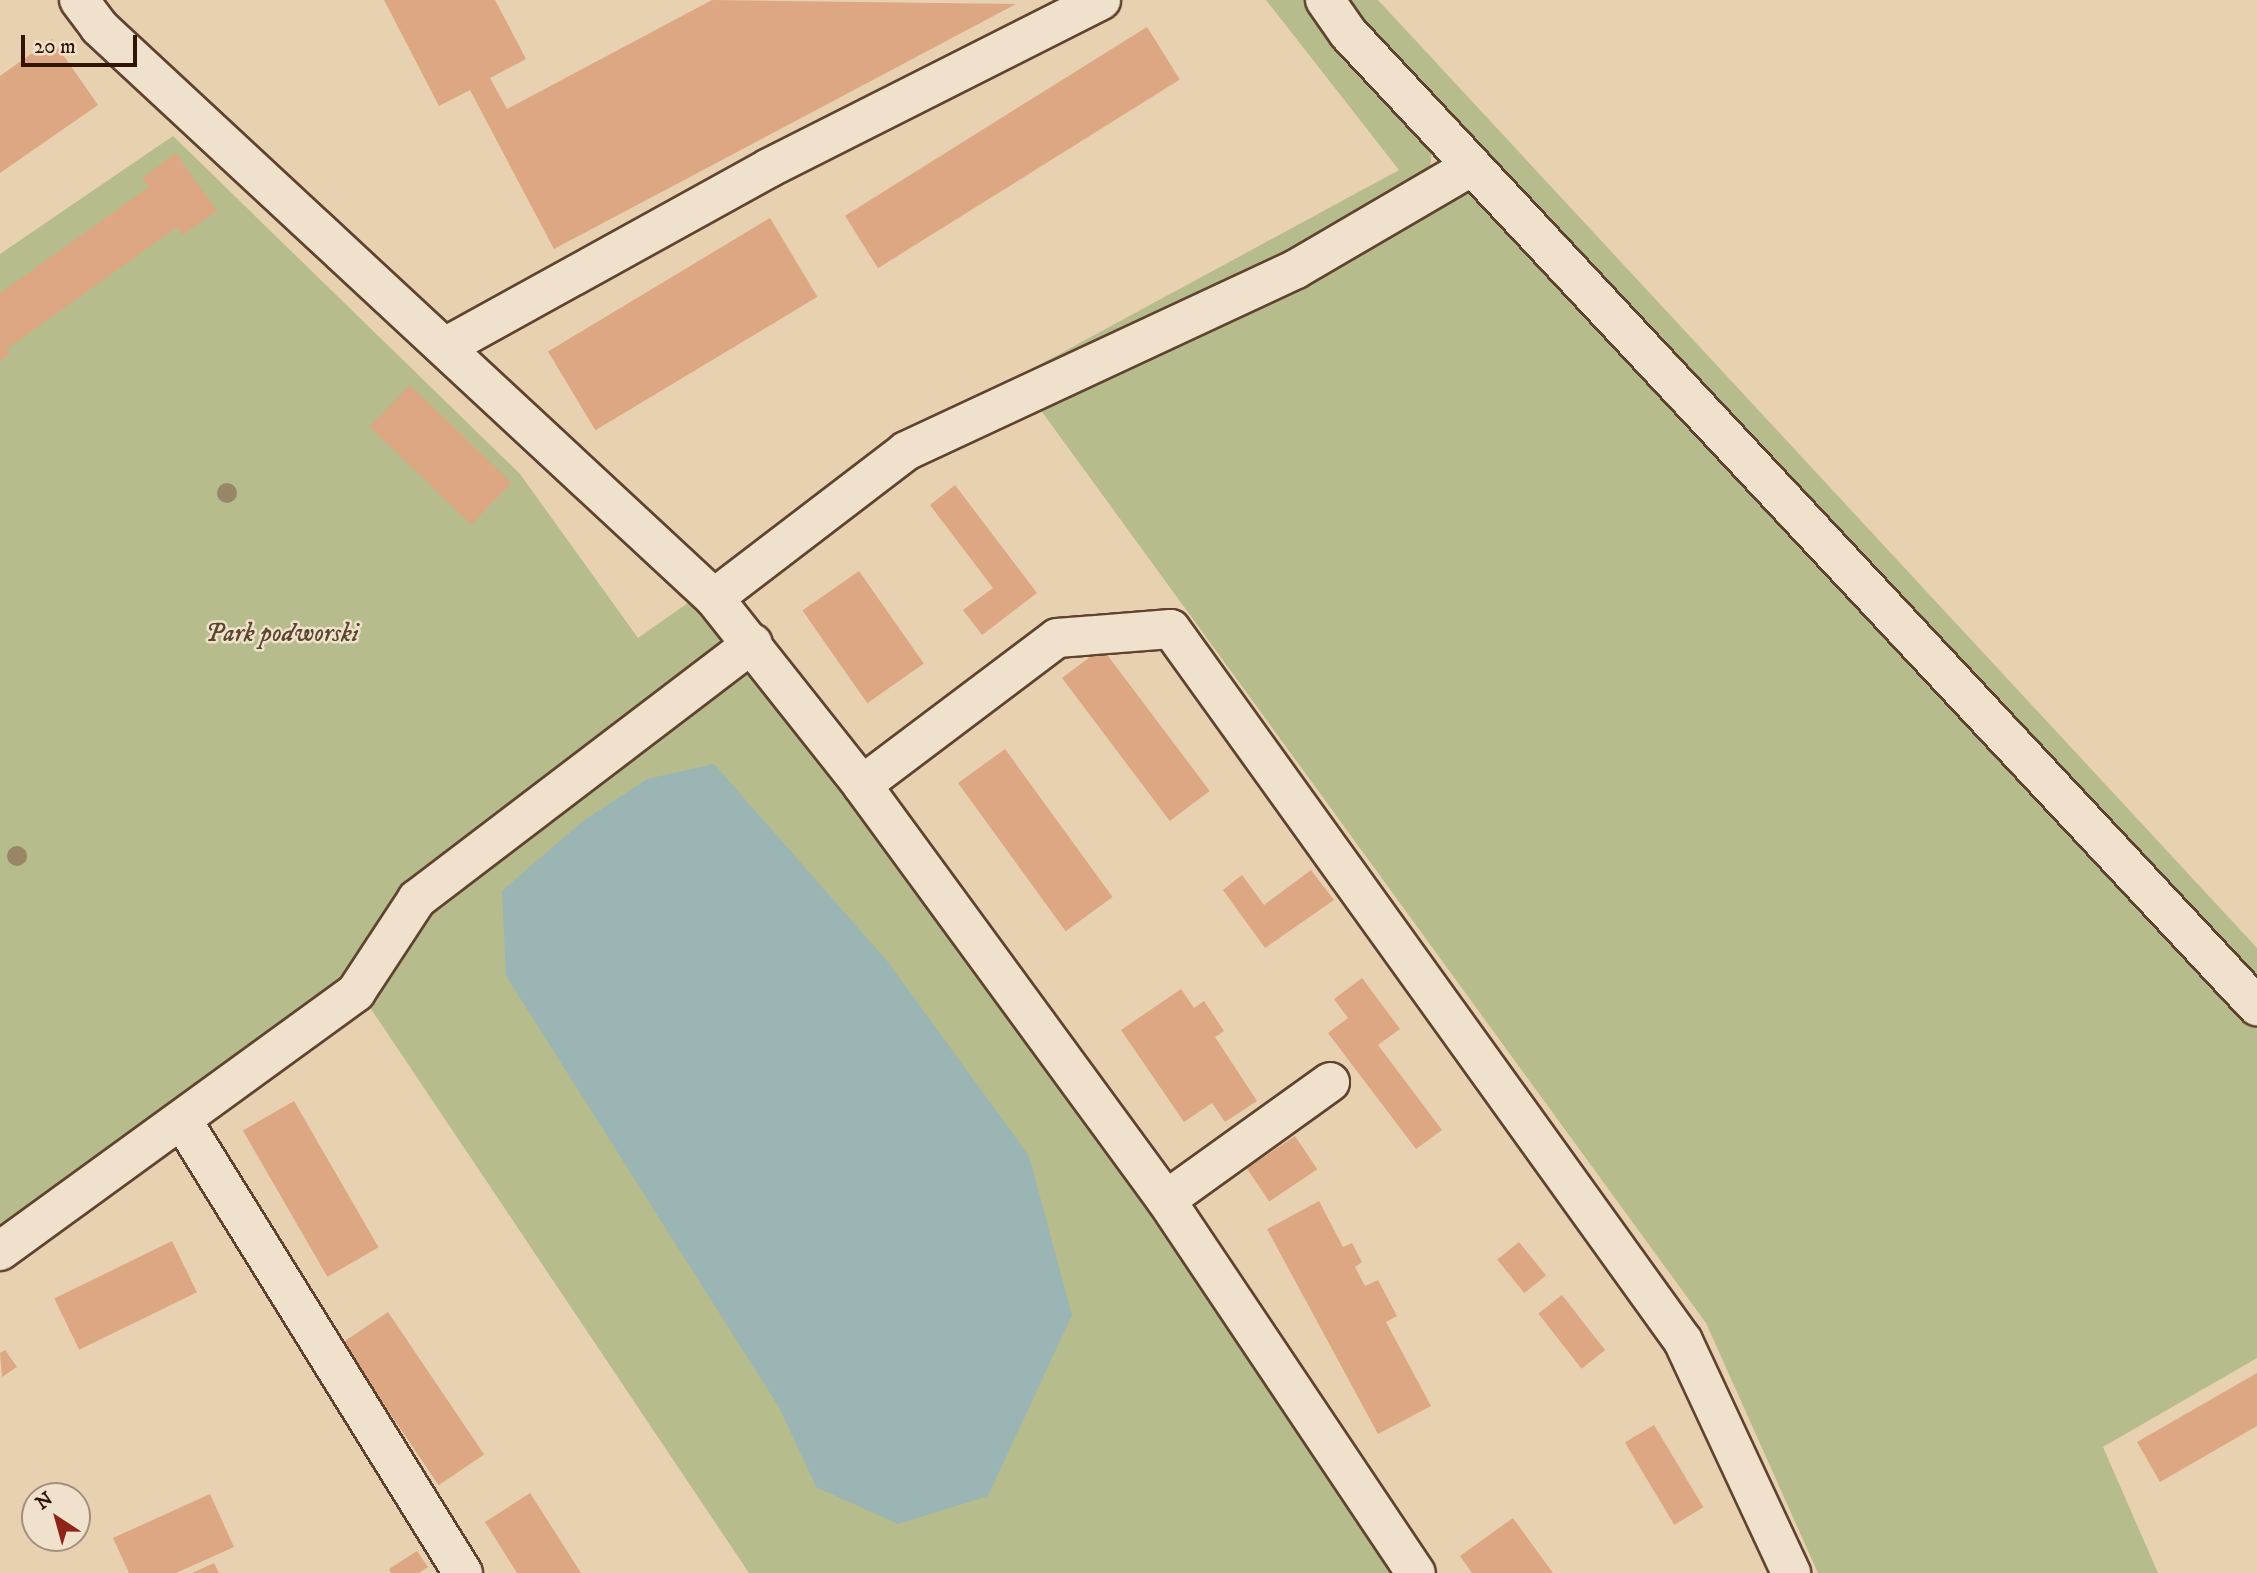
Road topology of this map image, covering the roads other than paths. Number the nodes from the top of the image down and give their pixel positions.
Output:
1 (79, 0) edge
2 (1101, 0) edge
3 (1325, 0) edge
4 (1472, 166) junction
5 (445, 347) junction
6 (714, 598) junction
7 (753, 643) junction
8 (862, 785) junction
9 (2257, 1006) edge
10 (1330, 1082) dead end
11 (182, 1120) junction
12 (1166, 1200) junction
13 (0, 1251) edge
14 (463, 1573) edge
15 (1416, 1573) edge
16 (1791, 1573) edge

1 - 5 street
2 - 5 street
3 - 4 street
4 - 6 street
4 - 9 street
5 - 6 street
6 - 7 street
7 - 8 street
7 - 11 street
8 - 12 street
8 - 16 street
10 - 12 street
11 - 13 street
11 - 14 street
12 - 15 street

